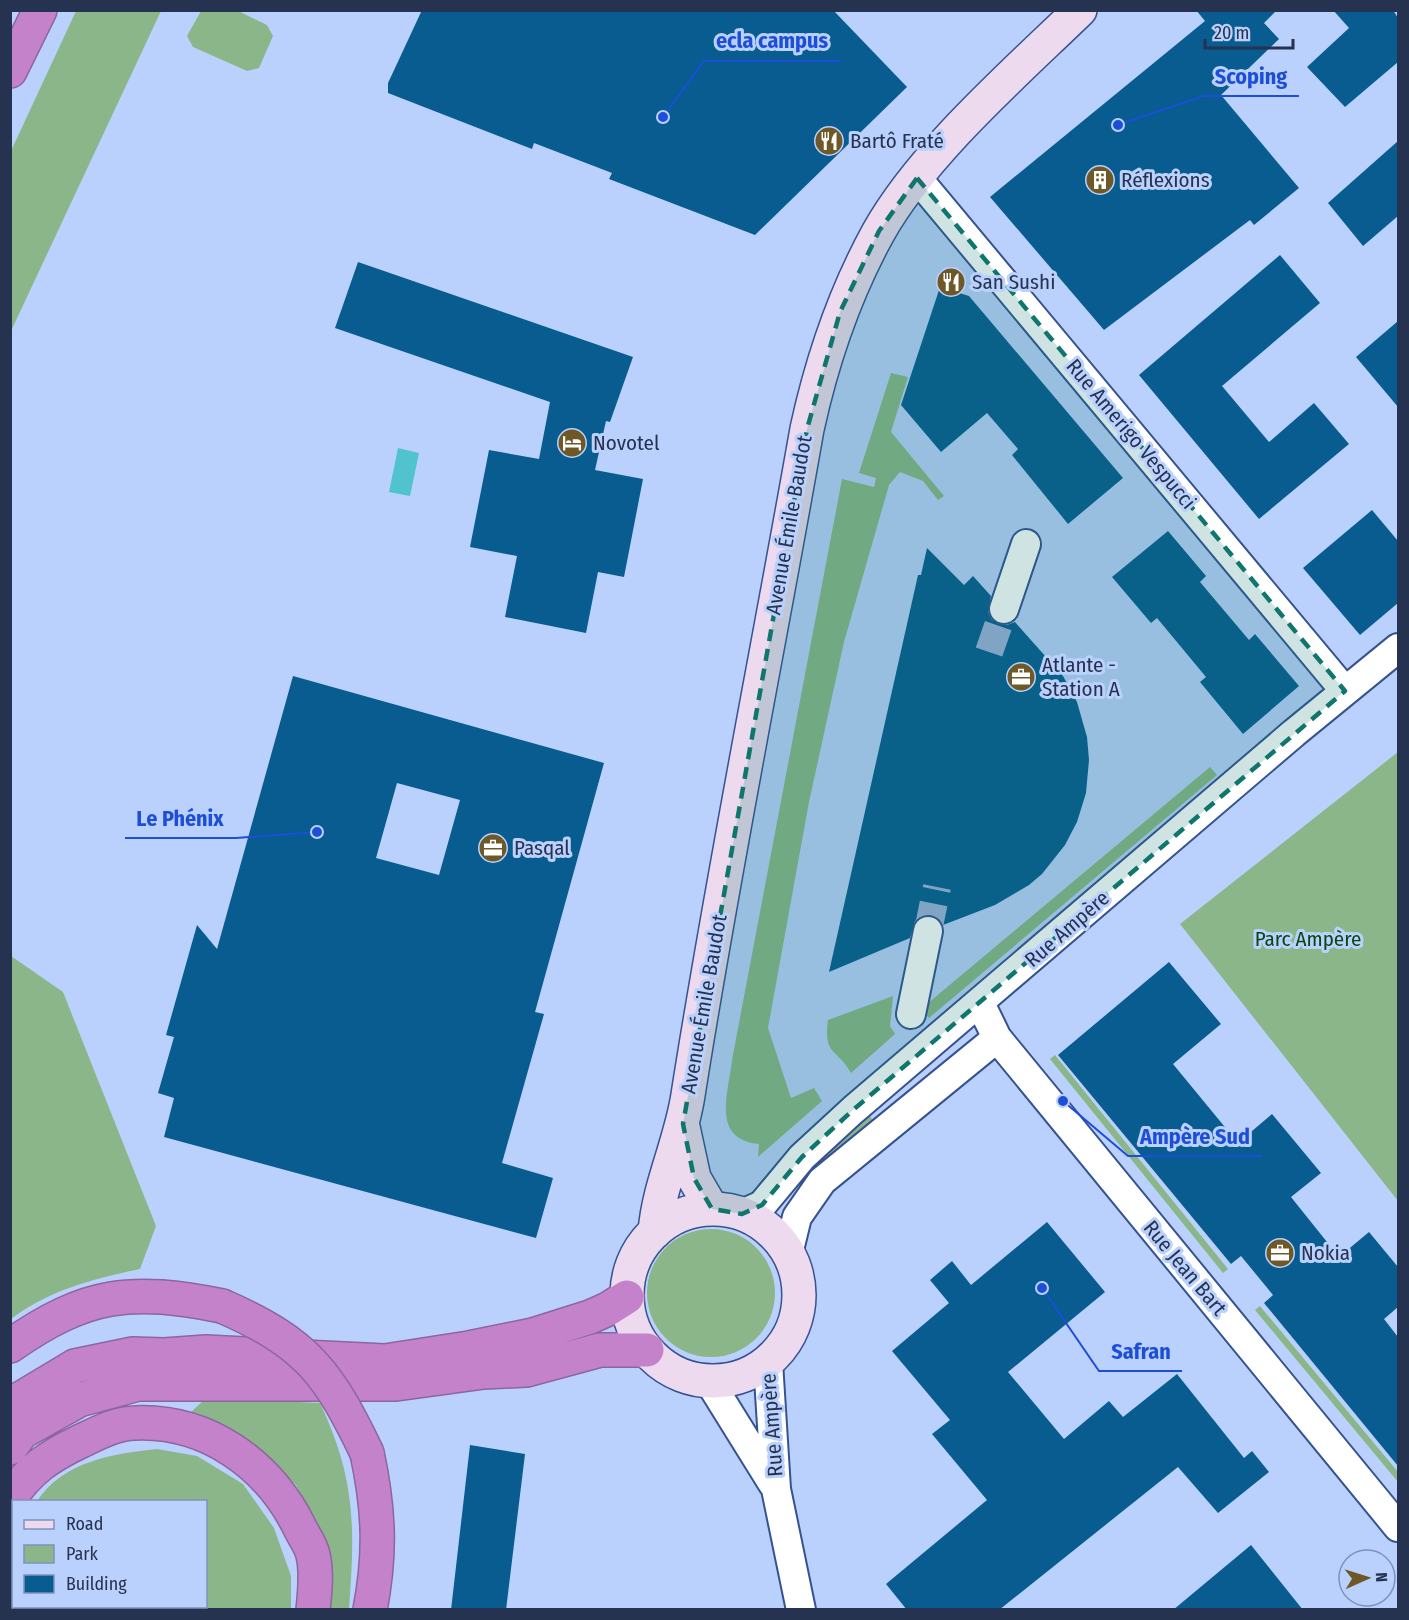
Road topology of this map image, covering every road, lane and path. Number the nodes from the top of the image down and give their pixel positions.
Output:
1 (40, 10) edge
2 (1080, 10) edge
3 (10, 71) edge
4 (917, 178) junction
5 (1026, 544) dead end
6 (1004, 609) tunnel mouth
7 (1398, 648) edge
8 (1344, 691) junction
9 (928, 931) tunnel mouth
10 (981, 1003) junction
11 (911, 1014) dead end
12 (997, 1038) junction
13 (683, 1124) junction
14 (727, 1212) junction
15 (655, 1232) junction
16 (788, 1254) junction
17 (627, 1296) junction
18 (10, 1346) edge
19 (647, 1350) junction
20 (768, 1362) junction
21 (709, 1381) junction
22 (10, 1405) edge
23 (10, 1448) edge
24 (776, 1489) junction
25 (10, 1498) edge
26 (1398, 1527) edge
27 (313, 1610) edge
28 (370, 1610) edge
29 (801, 1610) edge

1 - 3 highway
2 - 4 street, Avenue Émile Baudot
4 - 8 street, Rue Amerigo Vespucci
4 - 13 street, Avenue Émile Baudot
5 - 6 street
7 - 8 street, Rue Ampère
8 - 10 street, Rue Ampère
9 - 11 street
10 - 12 street, Rue Jean Bart
10 - 14 street, Rue Ampère
12 - 16 street
12 - 26 street, Rue Jean Bart
13 - 14 street, Avenue Émile Baudot
13 - 15 street, Avenue Émile Baudot
14 - 15 street
14 - 16 street
15 - 17 street
16 - 20 street
17 - 19 street
17 - 22 highway
18 - 28 highway, bridge
19 - 21 street
19 - 23 highway
20 - 21 street
20 - 24 street, Rue Ampère
21 - 24 street, Rue Ampère
24 - 29 street, Rue Ampère
25 - 27 highway

